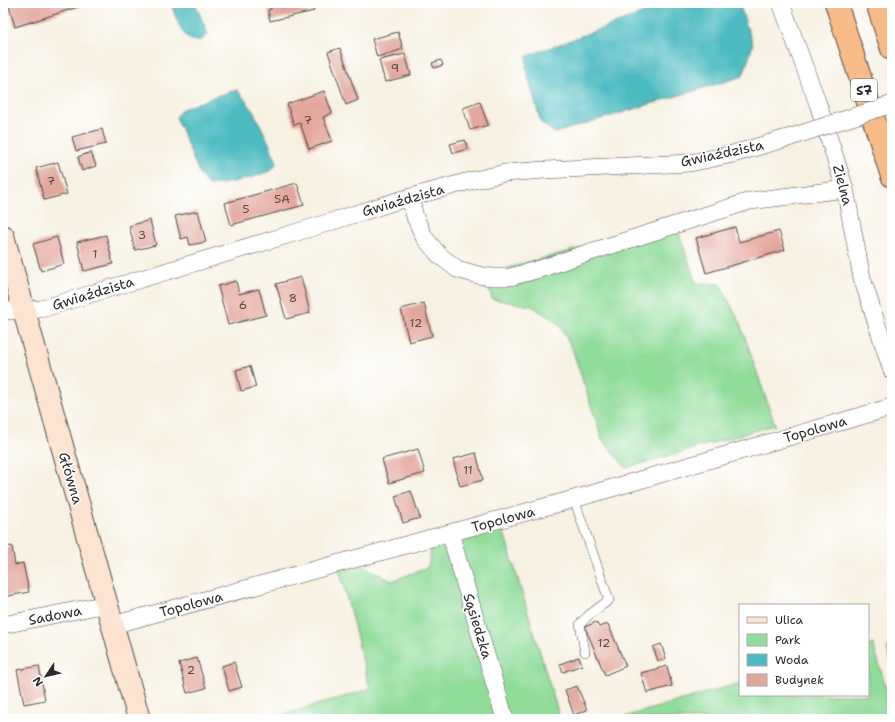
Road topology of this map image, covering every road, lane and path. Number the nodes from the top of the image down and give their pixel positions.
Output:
1 (781, 3) edge
2 (836, 3) edge
3 (877, 3) edge
4 (892, 49) edge
5 (892, 104) edge
6 (892, 176) edge
7 (845, 189) junction
8 (410, 197) junction
9 (3, 236) edge
10 (13, 310) edge
11 (892, 371) edge
12 (892, 407) edge
13 (574, 499) junction
14 (450, 533) junction
15 (107, 604) junction
16 (3, 625) edge
17 (113, 625) junction
18 (585, 652) dead end
19 (139, 719) edge
20 (505, 719) edge

1 - 7 street, Zielna
2 - 6 highway, S7
3 - 4 highway
5 - 8 street, Gwiaździsta, bridge
7 - 8 street
7 - 11 street, Zielna
8 - 10 street, Gwiaździsta
9 - 10 main road, Główna
10 - 15 main road, Główna
12 - 13 street, Topolowa
13 - 14 street, Topolowa
13 - 18 lane
14 - 17 street, Topolowa
14 - 20 street, Sąsiedzka
15 - 16 street, Sadowa
15 - 17 main road, Główna
17 - 19 main road, Główna

